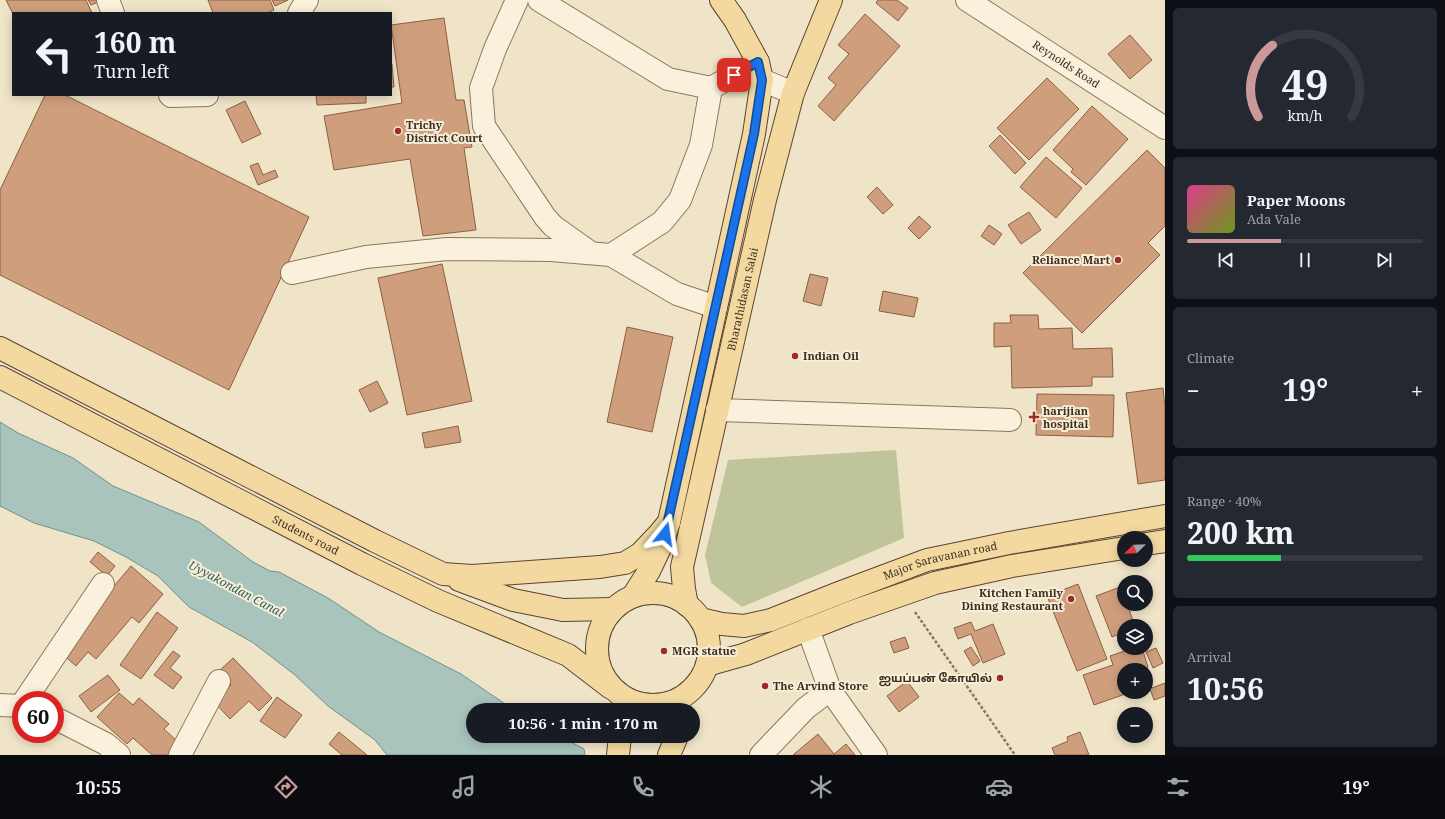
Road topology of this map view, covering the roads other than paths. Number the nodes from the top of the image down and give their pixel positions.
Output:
1 (108, 0) edge
2 (307, 0) edge
3 (517, 0) edge
4 (539, 0) edge
5 (721, 0) edge
6 (831, 0) edge
7 (967, 0) edge
8 (113, 12) edge
9 (300, 12) edge
10 (760, 71) junction
11 (711, 88) junction
12 (793, 93) junction
13 (1165, 128) edge
14 (601, 254) junction
15 (292, 273) dead end
16 (716, 307) junction
17 (0, 348) edge
18 (0, 377) edge
19 (717, 410) junction
20 (1010, 420) dead end
21 (1165, 516) edge
22 (669, 522) junction
23 (1165, 541) edge
24 (1153, 543) edge
25 (1117, 549) edge
26 (443, 574) junction
27 (103, 584) dead end
28 (633, 596) junction
29 (613, 609) junction
30 (694, 612) junction
31 (808, 629) junction
32 (707, 665) junction
33 (219, 681) dead end
34 (697, 684) junction
35 (830, 690) junction
36 (31, 691) edge
37 (620, 699) edge
38 (690, 703) edge
39 (0, 705) edge
40 (12, 706) edge
41 (64, 723) edge
42 (619, 743) edge
43 (674, 743) edge
44 (119, 755) edge
45 (180, 755) edge
46 (618, 755) edge
47 (669, 755) edge
48 (761, 755) edge
49 (876, 755) edge

1 - 8 street
2 - 9 street
3 - 14 street
4 - 11 street
5 - 10 main road
6 - 12 main road, Bharathidasan Salai
7 - 13 street, Reynolds Road
10 - 11 street
10 - 12 street
10 - 16 main road
11 - 14 street
12 - 19 main road, Bharathidasan Salai
14 - 15 street
14 - 16 street
16 - 22 main road
17 - 26 main road
18 - 37 main road, Students road
19 - 20 street
19 - 30 main road, Bharathidasan Salai
21 - 30 main road, Major Saravanan road
22 - 26 main road
22 - 28 main road
23 - 24 main road
25 - 31 main road, Major Saravanan road
26 - 29 main road
27 - 36 street
28 - 29 main road
28 - 30 main road
29 - 37 main road
30 - 32 main road
31 - 32 main road, Major Saravanan road
31 - 35 street
32 - 34 main road
33 - 45 street
34 - 37 main road
34 - 38 main road
35 - 48 street
35 - 49 street
39 - 40 street
41 - 44 street
42 - 46 main road
43 - 47 main road

